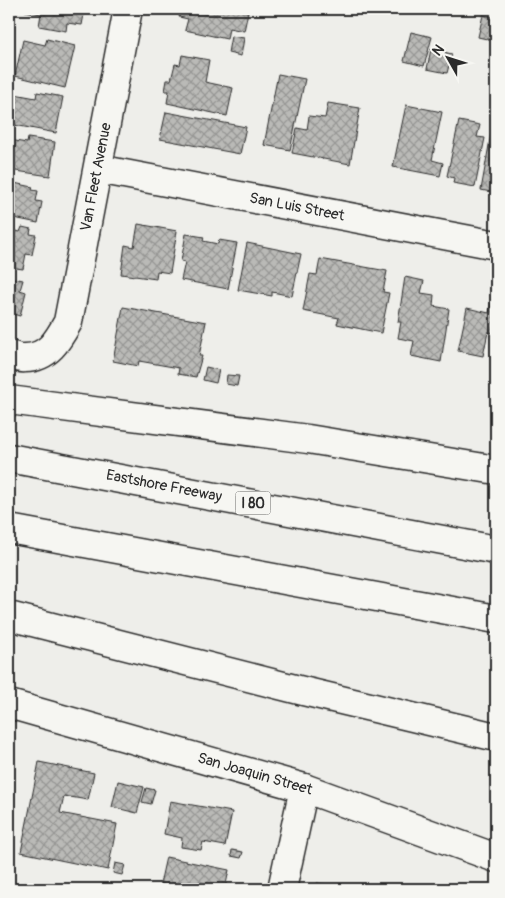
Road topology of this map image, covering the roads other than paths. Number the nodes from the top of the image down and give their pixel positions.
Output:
1 (128, 9) edge
2 (98, 169) junction
3 (496, 245) edge
4 (9, 355) edge
5 (9, 400) edge
6 (9, 458) edge
7 (496, 470) edge
8 (9, 529) edge
9 (496, 550) edge
10 (9, 616) edge
11 (496, 619) edge
12 (9, 704) edge
13 (496, 737) edge
14 (304, 788) junction
15 (496, 858) edge
16 (282, 889) edge

1 - 2 main road, Van Fleet Avenue
2 - 3 main road, San Luis Street
2 - 4 main road, Van Fleet Avenue
5 - 7 main road
6 - 9 main road, Eastshore Freeway / I 80
8 - 11 main road
10 - 13 main road
12 - 14 main road, San Joaquin Street
14 - 15 main road, San Joaquin Street
14 - 16 main road

